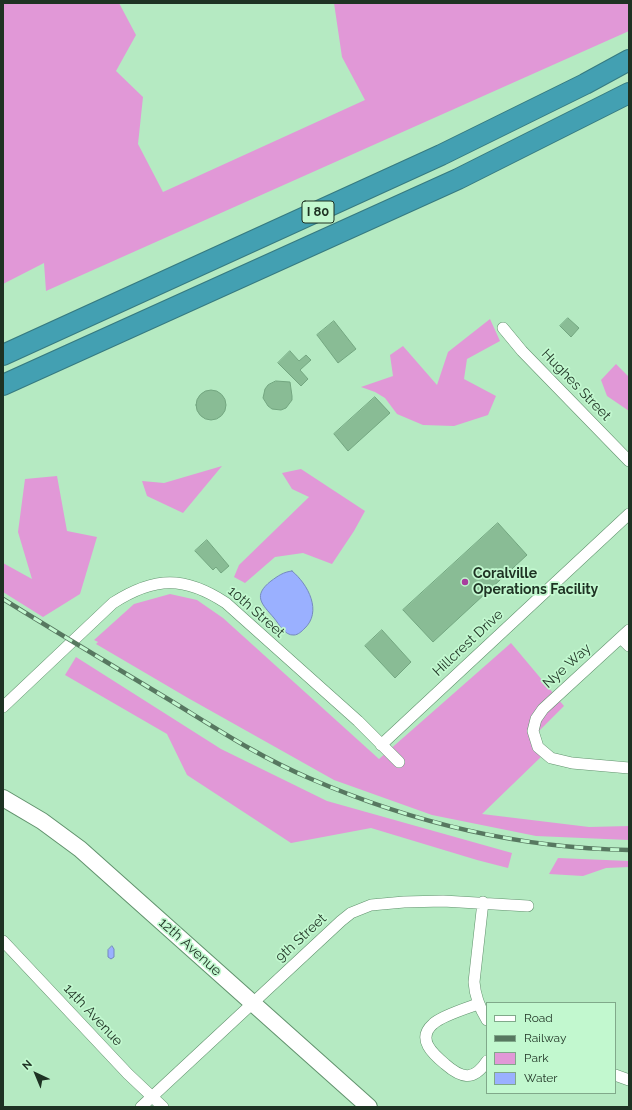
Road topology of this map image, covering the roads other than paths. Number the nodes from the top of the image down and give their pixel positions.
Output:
1 (629, 60) edge
2 (629, 92) edge
3 (503, 328) dead end
4 (3, 355) edge
5 (3, 385) edge
6 (629, 461) edge
7 (629, 514) edge
8 (629, 630) edge
9 (621, 638) junction
10 (629, 646) edge
11 (3, 707) edge
12 (381, 745) junction
13 (399, 762) dead end
14 (629, 768) edge
15 (3, 798) edge
16 (483, 902) junction
17 (528, 906) dead end
18 (3, 942) edge
19 (253, 1003) junction
20 (478, 1004) junction
21 (486, 1018) edge
22 (486, 1063) edge
23 (616, 1075) edge
24 (629, 1080) edge
25 (152, 1097) junction
26 (141, 1107) edge
27 (163, 1107) edge
28 (369, 1107) edge

1 - 4 highway, I 80
2 - 5 highway, I 80
3 - 6 street, Hughes Street
7 - 12 street, Hillcrest Drive
8 - 9 street, Nye Way
9 - 10 street
9 - 14 street, Nye Way
11 - 12 street, 10th Street
12 - 13 street, 10th Street
15 - 19 main road, 12th Avenue
16 - 17 street, 9th Street
16 - 19 street, 9th Street
16 - 20 street
18 - 25 street, 14th Avenue
19 - 25 street, 9th Street
19 - 28 main road, 12th Avenue
20 - 21 street
20 - 22 street
23 - 24 street
25 - 26 street, 9th Street
25 - 27 street, 14th Avenue

